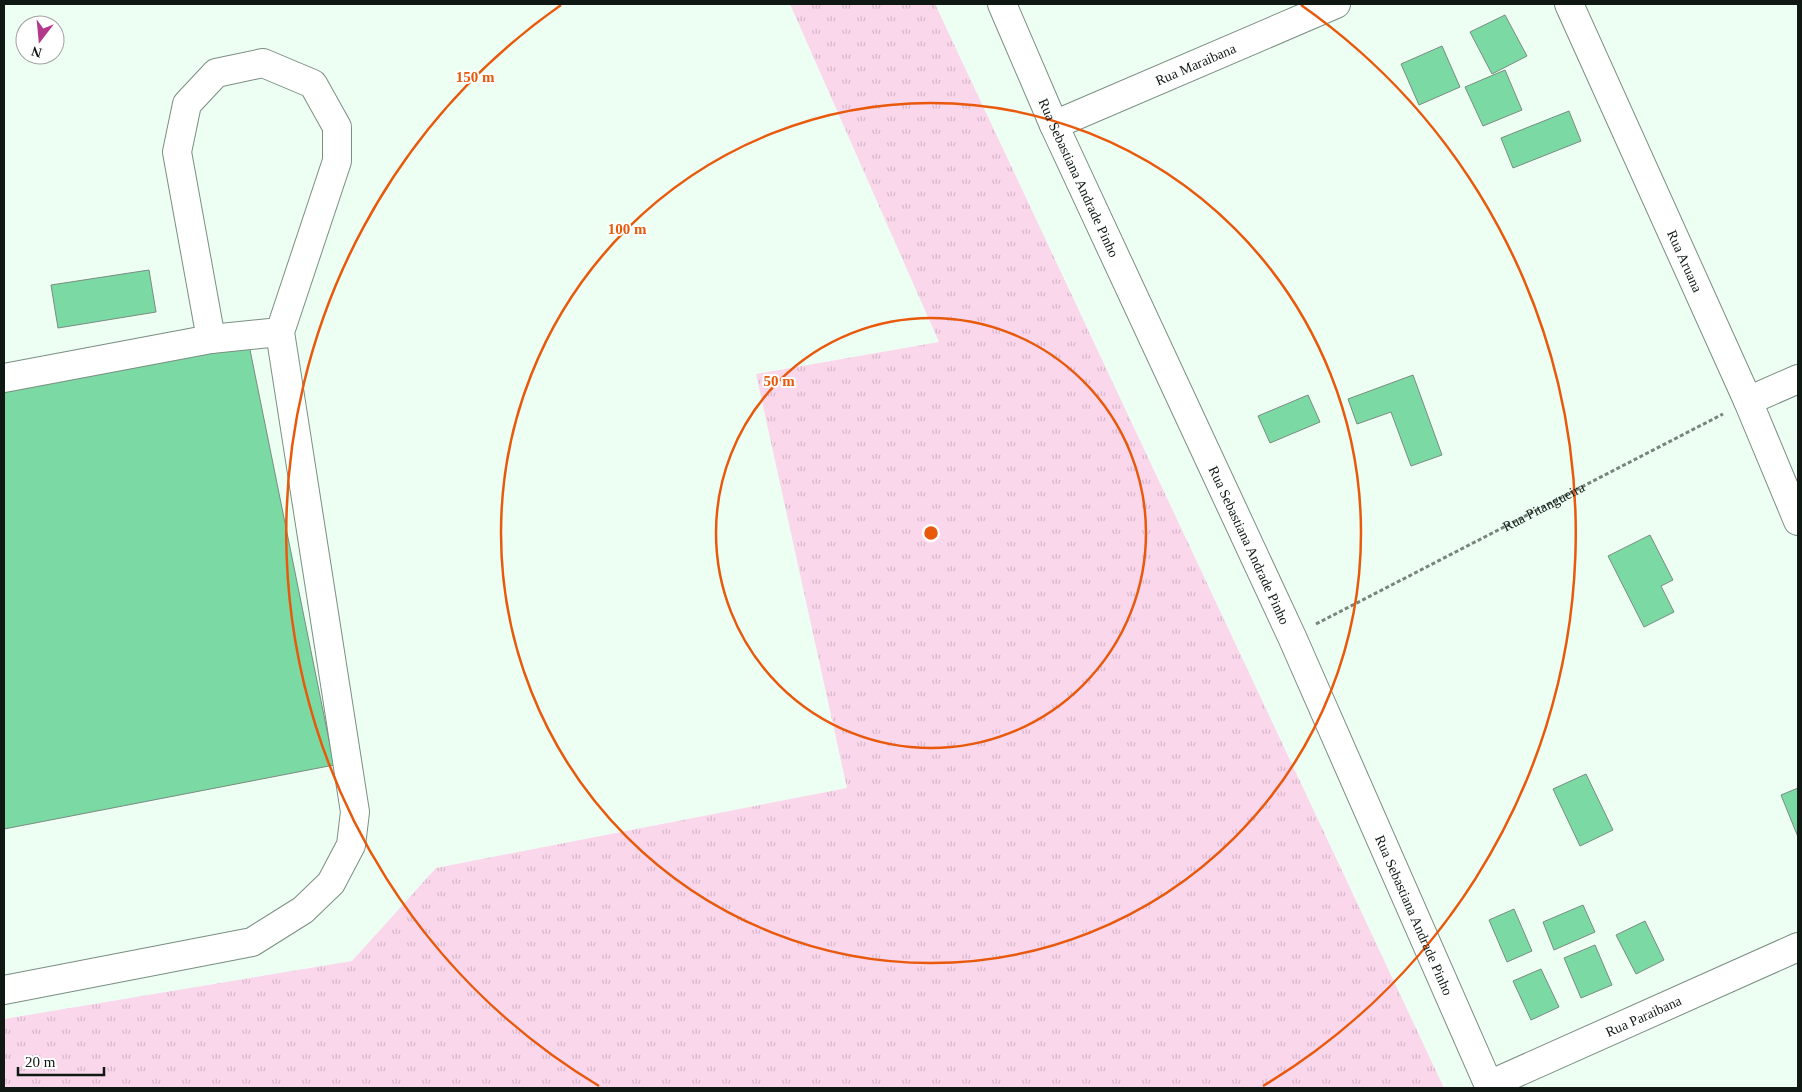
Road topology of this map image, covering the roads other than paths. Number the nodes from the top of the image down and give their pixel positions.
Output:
1 (1002, 4) edge
2 (1336, 4) edge
3 (1569, 4) edge
4 (1054, 125) junction
5 (280, 332) junction
6 (211, 339) junction
7 (4, 378) edge
8 (1798, 378) edge
9 (1748, 401) junction
10 (1798, 521) edge
11 (1798, 947) edge
12 (4, 990) edge
13 (1490, 1087) edge

1 - 4 street, Rua Sebastiana Andrade Pinho
2 - 4 street, Rua Maraibana
3 - 9 street, Rua Aruana
4 - 13 street, Rua Sebastiana Andrade Pinho
5 - 6 street
5 - 6 street
5 - 12 street
6 - 7 street
8 - 9 street
9 - 10 street, Rua Aruana
11 - 13 street, Rua Paraibana

